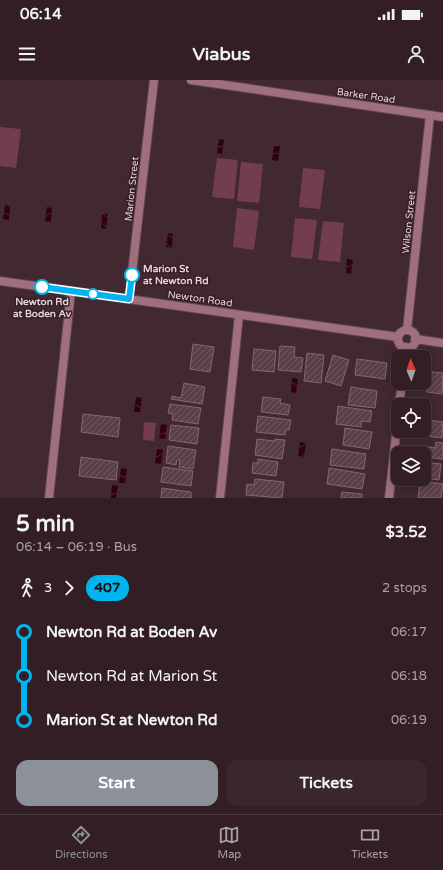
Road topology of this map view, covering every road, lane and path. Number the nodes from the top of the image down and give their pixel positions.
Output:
1 (154, 80) edge
2 (190, 80) edge
3 (430, 115) junction
4 (443, 117) edge
5 (0, 281) edge
6 (71, 291) junction
7 (129, 299) junction
8 (239, 315) junction
9 (407, 330) junction
10 (398, 337) junction
11 (415, 339) junction
12 (443, 343) edge
13 (406, 347) junction
14 (405, 350) edge
15 (396, 438) edge
16 (49, 498) edge
17 (220, 498) edge
18 (389, 498) edge

1 - 7 street, Marion Street
2 - 3 street, Barker Road
3 - 4 street, Barker Road
3 - 9 street, Wilson Street
5 - 6 street, Newton Road
6 - 7 street, Newton Road
6 - 16 street
7 - 8 street, Newton Road
8 - 10 street, Newton Road
8 - 17 street
9 - 10 street
9 - 11 street
10 - 13 street
11 - 12 street
11 - 13 street
13 - 14 street
15 - 18 street

